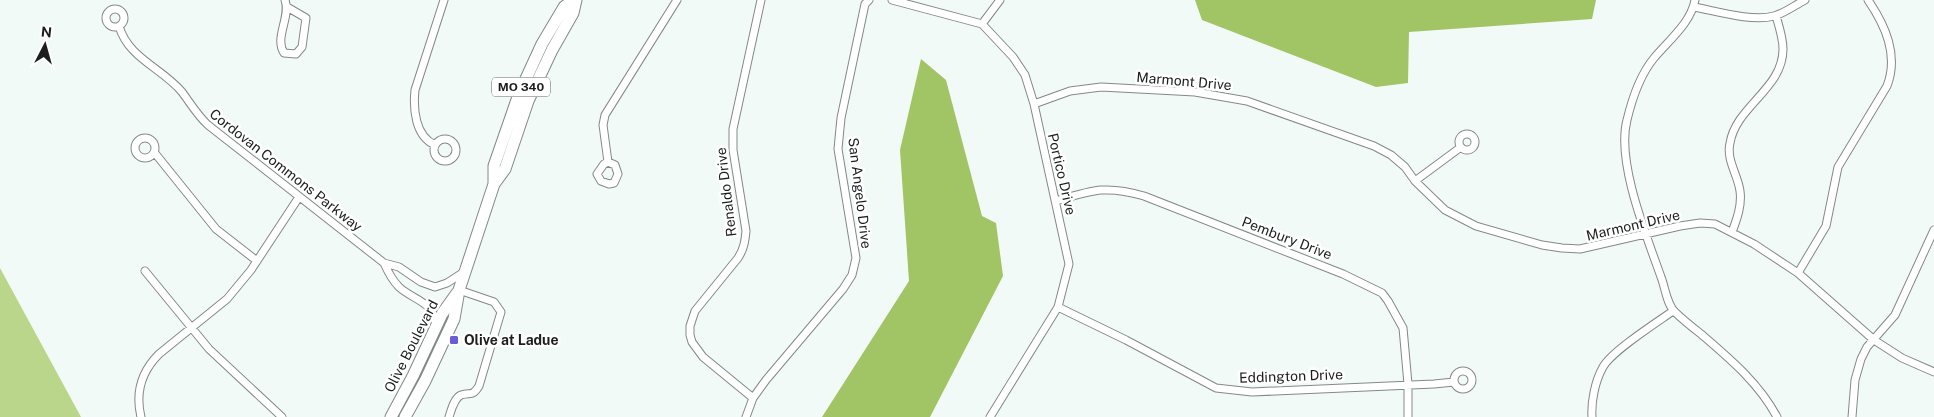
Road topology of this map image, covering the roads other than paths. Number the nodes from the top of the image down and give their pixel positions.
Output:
1 (444, 0) edge
2 (574, 0) edge
3 (677, 0) edge
4 (761, 0) edge
5 (893, 0) edge
6 (1000, 0) edge
7 (1805, 0) edge
8 (1868, 0) edge
9 (866, 1) edge
10 (286, 4) edge
11 (1694, 4) edge
12 (1776, 16) junction
13 (982, 24) junction
14 (118, 26) dead end
15 (1034, 104) junction
16 (435, 145) dead end
17 (1461, 147) dead end
18 (154, 152) dead end
19 (608, 162) dead end
20 (1415, 181) junction
21 (299, 197) junction
22 (1056, 201) junction
23 (1934, 230) edge
24 (1732, 232) junction
25 (1646, 233) junction
26 (257, 261) junction
27 (384, 263) junction
28 (466, 270) junction
29 (145, 271) dead end
30 (1798, 273) junction
31 (459, 290) junction
32 (1058, 307) junction
33 (1673, 311) junction
34 (437, 327) junction
35 (192, 328) junction
36 (1874, 340) junction
37 (1934, 372) edge
38 (1454, 382) dead end
39 (1408, 384) junction
40 (753, 398) junction
41 (141, 417) edge
42 (282, 417) edge
43 (391, 417) edge
44 (406, 417) edge
45 (449, 417) edge
46 (746, 417) edge
47 (990, 417) edge
48 (1408, 417) edge
49 (1592, 417) edge
50 (1777, 417) edge
51 (1852, 417) edge

1 - 16 street
2 - 28 main road, Olive Boulevard / MO 340
3 - 19 street
4 - 40 street, Renaldo Drive
5 - 13 street
6 - 13 street
7 - 12 street
8 - 30 street
9 - 40 street, San Angelo Drive
10 - 10 street
11 - 12 street
11 - 25 street
12 - 24 street
13 - 15 street, Portico Drive
14 - 21 street, Cordovan Commons Parkway
15 - 20 street, Marmont Drive
15 - 22 street, Portico Drive
17 - 20 street
18 - 26 street
20 - 25 street, Marmont Drive
21 - 26 street
21 - 27 street, Cordovan Commons Parkway
22 - 32 street, Portico Drive
22 - 39 street, Pembury Drive
23 - 36 street
24 - 25 street, Marmont Drive
24 - 30 street, Marmont Drive
25 - 33 street
26 - 35 street
27 - 28 street, Cordovan Commons Parkway
27 - 34 street, Cordovan Commons Parkway
28 - 31 main road, Olive Boulevard / MO 340
29 - 35 street
30 - 36 street, Marmont Drive
31 - 34 main road, Olive Boulevard / MO 340
31 - 44 main road, Olive Boulevard / MO 340
31 - 45 street
32 - 39 street, Eddington Drive
32 - 47 street, Portico Drive
33 - 49 street
33 - 50 street
34 - 43 main road, Olive Boulevard / MO 340
35 - 41 street
35 - 42 street
36 - 37 street, Marmont Drive
36 - 51 street
38 - 39 street, Eddington Drive
39 - 48 street, Pembury Drive
40 - 46 street, San Angelo Drive

